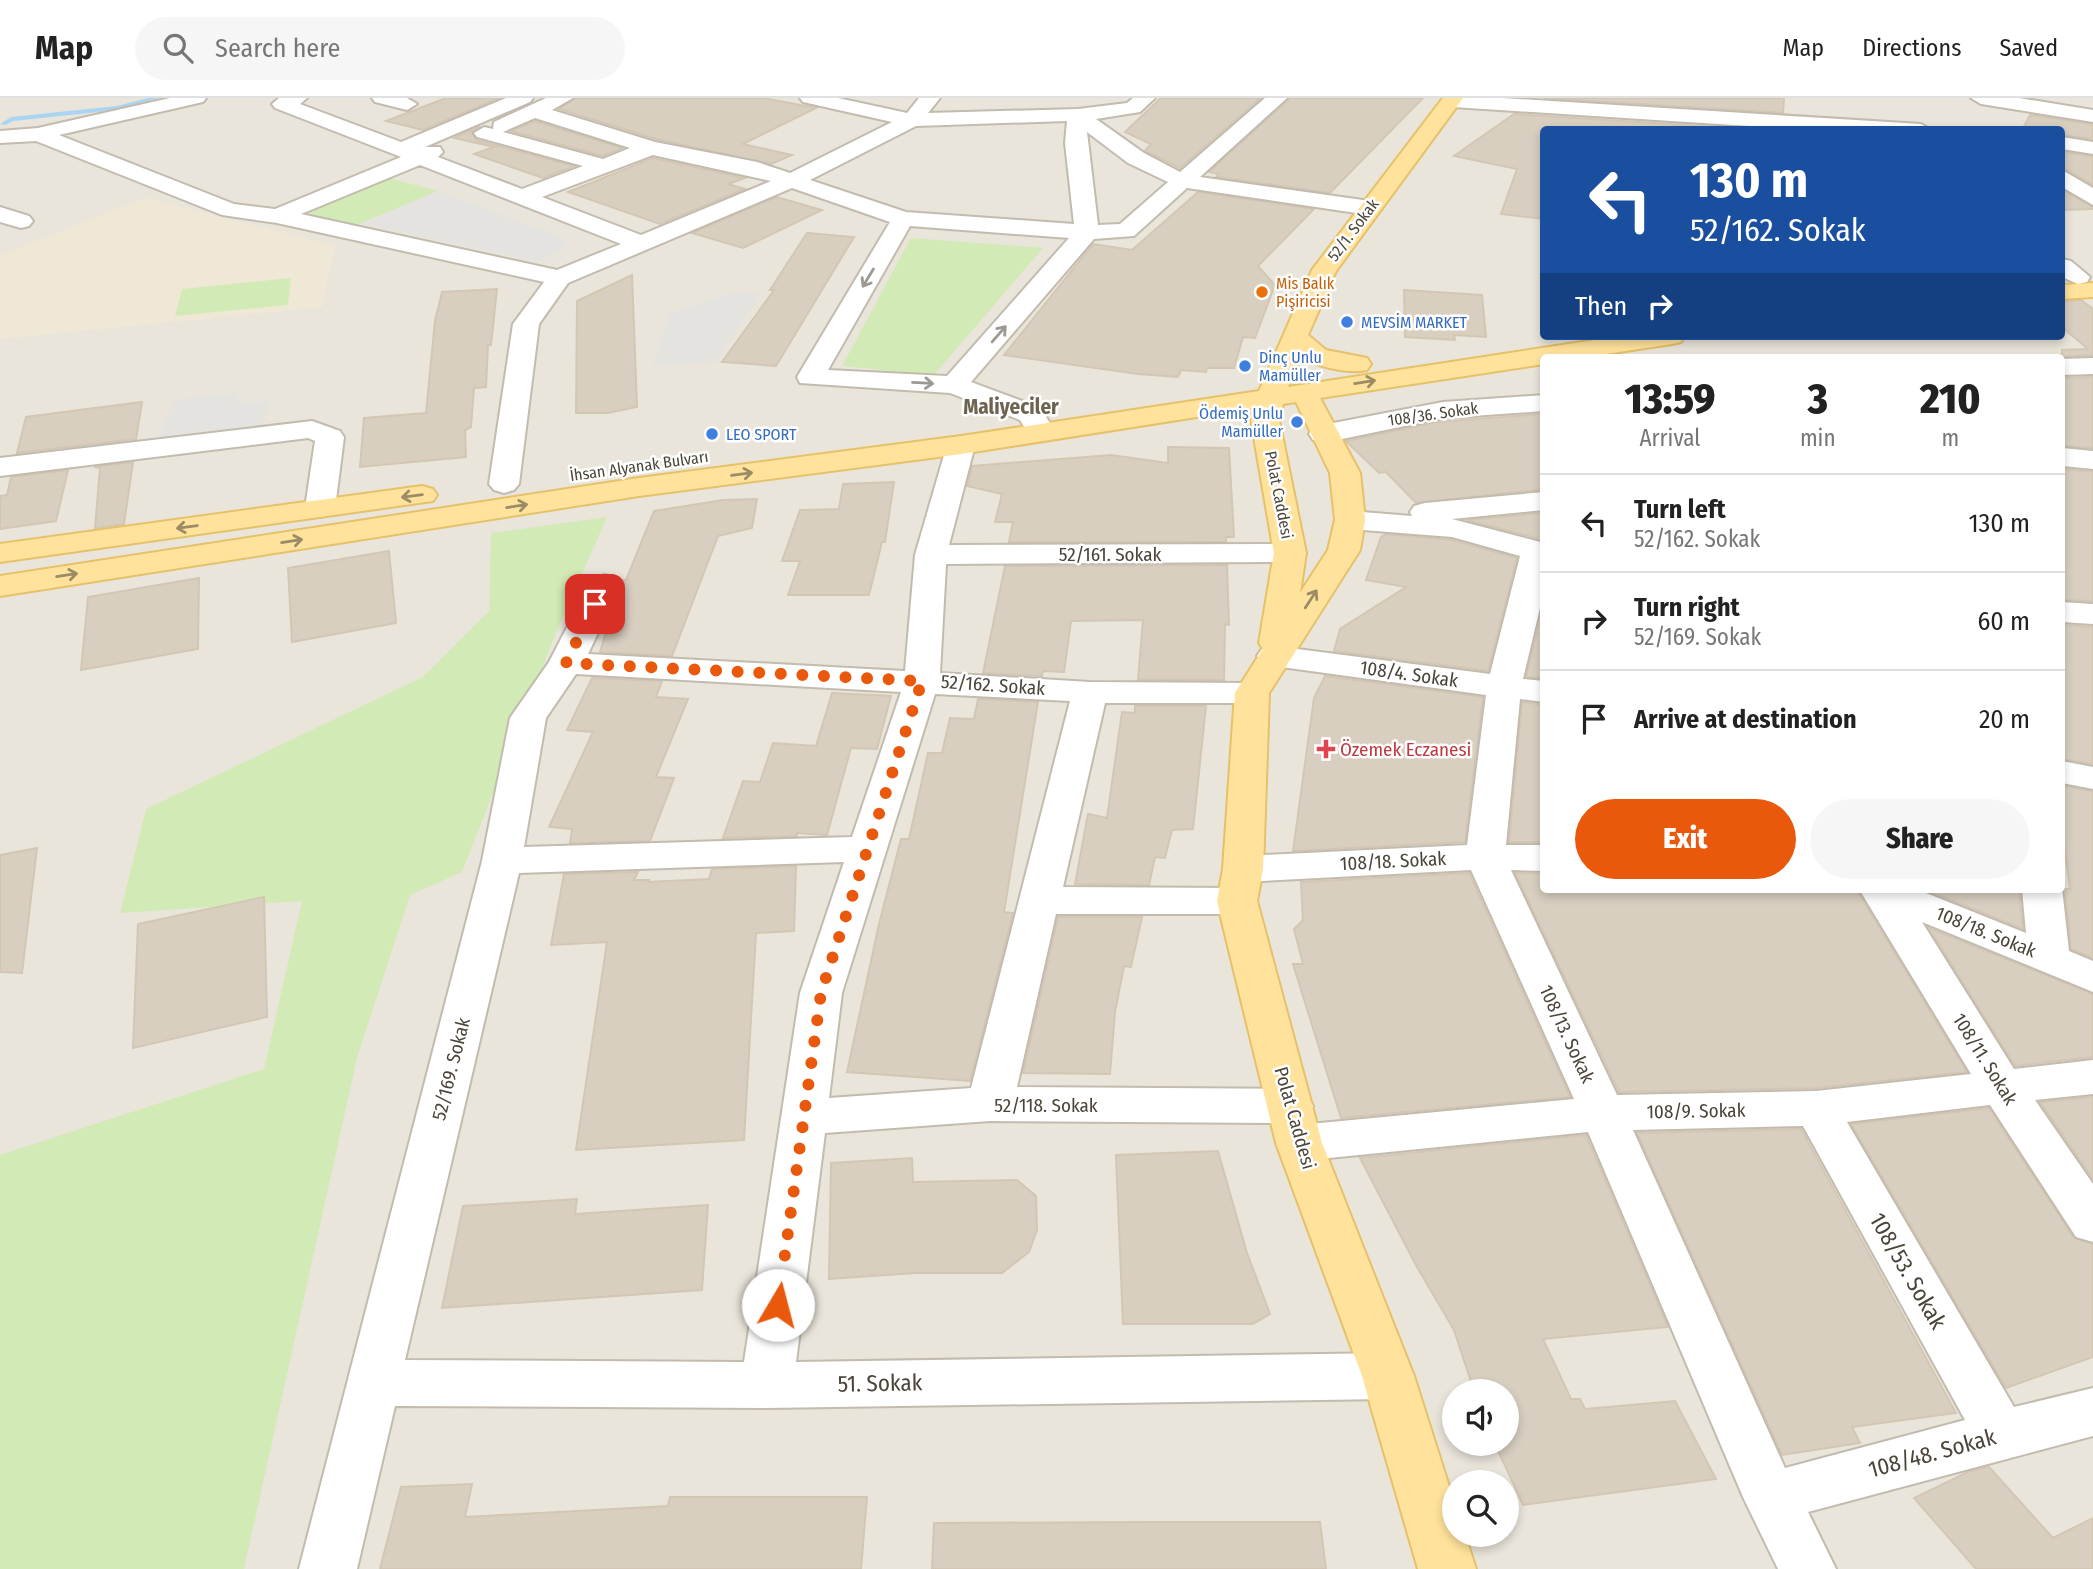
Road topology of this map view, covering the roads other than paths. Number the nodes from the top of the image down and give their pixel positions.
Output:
1 (196, 98) edge
2 (297, 98) edge
3 (382, 98) edge
4 (563, 98) edge
5 (810, 98) edge
6 (930, 98) edge
7 (1145, 98) edge
8 (1277, 98) edge
9 (1728, 98) edge
10 (1981, 98) edge
11 (1453, 100) edge
12 (407, 104) dead end
13 (529, 105) edge
14 (1619, 106) edge
15 (1865, 107) dead end
16 (1078, 115) junction
17 (2093, 116) edge
18 (912, 120) junction
19 (1721, 123) edge
20 (1800, 126) edge
21 (1854, 126) edge
22 (484, 133) junction
23 (37, 134) junction
24 (0, 137) edge
25 (0, 146) edge
26 (651, 148) junction
27 (409, 154) junction
28 (602, 165) junction
29 (2065, 179) edge
30 (793, 180) junction
31 (1182, 181) junction
32 (519, 198) junction
33 (2093, 198) edge
34 (1370, 208) junction
35 (277, 216) junction
36 (903, 219) junction
37 (1087, 232) junction
38 (640, 243) junction
39 (559, 278) junction
40 (1295, 337) junction
41 (1540, 337) edge
42 (1646, 340) edge
43 (1555, 354) edge
44 (1540, 356) edge
45 (1358, 364) junction
46 (2093, 366) edge
47 (2065, 367) edge
48 (954, 385) junction
49 (1228, 394) junction
50 (1289, 395) junction
51 (1540, 402) edge
52 (1036, 423) junction
53 (1323, 434) junction
54 (961, 445) junction
55 (2065, 457) edge
56 (2093, 460) edge
57 (0, 467) edge
58 (504, 484) junction
59 (1540, 501) edge
60 (320, 508) junction
61 (1350, 520) junction
62 (1540, 552) edge
63 (0, 553) edge
64 (1290, 553) junction
65 (931, 555) junction
66 (605, 585) dead end
67 (0, 586) edge
68 (2065, 612) edge
69 (2093, 614) edge
70 (566, 663) junction
71 (1263, 674) junction
72 (922, 681) junction
73 (1524, 689) edge
74 (1090, 692) junction
75 (2065, 773) edge
76 (2093, 778) edge
77 (868, 849) junction
78 (1485, 857) junction
79 (1540, 858) edge
80 (502, 861) junction
81 (1240, 885) junction
82 (1883, 893) edge
83 (1889, 893) edge
84 (2042, 893) edge
85 (1038, 900) junction
86 (2049, 957) junction
87 (2093, 978) edge
88 (2093, 1077) edge
89 (2003, 1089) junction
90 (990, 1104) junction
91 (1816, 1108) junction
92 (1602, 1113) junction
93 (803, 1117) junction
94 (1294, 1124) junction
95 (2093, 1223) edge
96 (1388, 1376) junction
97 (373, 1383) junction
98 (767, 1385) junction
99 (2093, 1412) edge
100 (2001, 1434) junction
101 (1771, 1497) junction
102 (328, 1569) edge
103 (1447, 1569) edge
104 (1807, 1569) edge

1 - 23 street
2 - 27 street
3 - 12 street
4 - 13 street
5 - 18 street
6 - 18 street
7 - 16 street
8 - 31 street
9 - 19 street
10 - 17 street
11 - 14 street
11 - 34 main road, 52/1. Sokak
13 - 22 street
13 - 26 street
13 - 27 street
14 - 19 street
15 - 21 street
16 - 18 street
16 - 31 street
16 - 37 street
18 - 30 street
19 - 20 street
22 - 27 street
22 - 28 street
23 - 24 street
23 - 25 street
23 - 35 street
26 - 28 street
26 - 30 street
27 - 32 street
27 - 35 street
28 - 32 street
29 - 33 street
30 - 36 street
30 - 38 street
31 - 34 street
31 - 37 street
32 - 38 street
34 - 40 main road, 52/1. Sokak
35 - 39 street
36 - 37 street
36 -> 48 street
48 -> 37 street
38 - 39 street
39 - 58 street
40 - 45 main road
40 - 50 main road, 52/1. Sokak
41 - 45 main road
43 -> 42 main road
50 -> 44 main road
45 - 50 main road
46 - 47 street
48 - 52 street
49 - 50 main road, İhsan Alyanak Bulvarı
49 - 50 main road
49 - 52 main road, İhsan Alyanak Bulvarı
50 - 53 main road
50 - 64 main road, Polat Caddesi
51 - 53 street, 108/36. Sokak
52 - 54 main road, İhsan Alyanak Bulvarı
52 - 58 main road, İhsan Alyanak Bulvarı
53 - 61 main road
54 - 65 street
67 -> 54 main road, İhsan Alyanak Bulvarı
55 - 56 street
57 - 60 street
58 -> 60 main road, İhsan Alyanak Bulvarı
59 - 61 street
60 -> 63 main road, İhsan Alyanak Bulvarı
61 - 62 street
71 -> 61 main road
62 - 73 street
64 - 65 street, 52/161. Sokak
64 - 71 main road, Polat Caddesi
65 - 72 street
66 - 70 street, 52/169. Sokak
68 - 69 street
70 - 72 street, 52/162. Sokak
70 - 80 street, 52/169. Sokak
71 - 73 street, 108/4. Sokak
71 - 74 street, 52/162. Sokak
71 - 81 main road, Polat Caddesi
72 - 74 street, 52/162. Sokak
72 - 77 street
73 - 78 street
74 - 85 street
75 - 76 street
77 - 80 street
77 - 93 street
78 - 79 street, 108/18. Sokak
78 - 81 street, 108/18. Sokak
78 - 92 street, 108/13. Sokak
80 - 97 street, 52/169. Sokak
81 - 85 street, 108/18. Sokak
81 - 94 main road, Polat Caddesi
82 - 89 street, 108/11. Sokak
83 - 86 street, 108/18. Sokak
84 - 86 street
85 - 90 street
86 - 87 street, 108/18. Sokak
88 - 89 street, 108/9. Sokak
89 - 91 street, 108/9. Sokak
89 - 95 street, 108/11. Sokak
90 - 93 street, 52/118. Sokak
90 - 94 street, 52/118. Sokak
91 - 92 street, 108/9. Sokak
91 - 100 street, 108/53. Sokak
92 - 94 street, 108/9. Sokak
92 - 101 street, 108/13. Sokak
93 - 98 street
94 - 96 main road, Polat Caddesi
96 - 98 street, 51. Sokak
96 - 103 main road, Polat Caddesi
97 - 98 street, 51. Sokak
97 - 102 street, 52/169. Sokak
99 - 100 street, 108/48. Sokak
100 - 101 street, 108/48. Sokak
101 - 104 street, 108/13. Sokak

